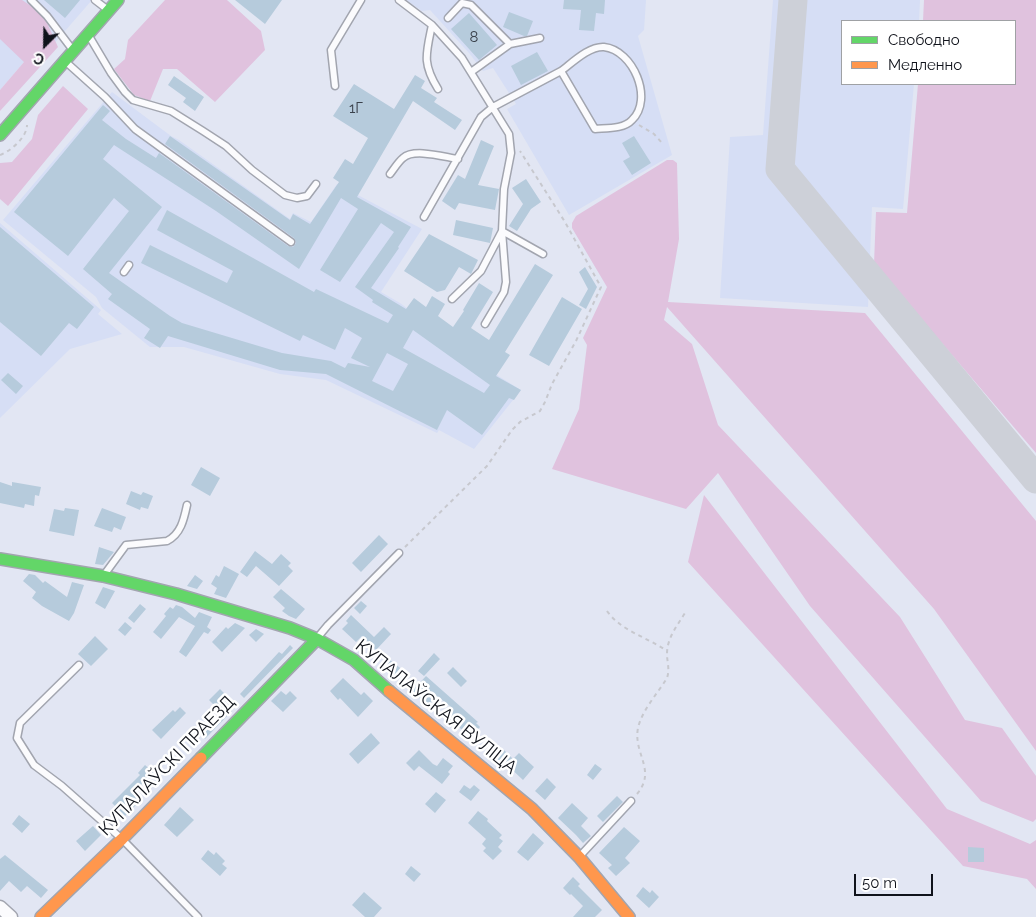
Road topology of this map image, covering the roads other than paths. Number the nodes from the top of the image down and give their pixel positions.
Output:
1 (31, 0) edge
2 (95, 0) edge
3 (118, 0) edge
4 (361, 0) edge
5 (399, 0) edge
6 (109, 10) junction
7 (448, 18) dead end
8 (432, 25) junction
9 (88, 35) junction
10 (540, 38) dead end
11 (510, 44) junction
12 (74, 51) junction
13 (65, 61) junction
14 (561, 71) junction
15 (471, 72) junction
16 (335, 86) dead end
17 (438, 89) dead end
18 (493, 107) junction
19 (0, 135) edge
20 (458, 159) junction
21 (390, 174) dead end
22 (316, 184) dead end
23 (424, 217) dead end
24 (502, 231) junction
25 (291, 242) dead end
26 (543, 254) dead end
27 (129, 266) dead end
28 (124, 272) dead end
29 (452, 299) dead end
30 (485, 324) dead end
31 (187, 505) dead end
32 (399, 553) road end
33 (0, 559) edge
34 (103, 576) junction
35 (317, 639) junction
36 (79, 665) dead end
37 (631, 801) road end
38 (122, 838) junction
39 (579, 857) junction
40 (0, 906) edge
41 (12, 917) edge
42 (41, 917) edge
43 (198, 917) edge
44 (629, 917) edge

1 - 12 lane
2 - 6 lane
3 - 6 street
4 - 16 lane
5 - 8 lane
6 - 9 street
7 - 11 lane
8 - 15 lane
8 - 17 lane
9 - 12 street
9 - 22 lane
10 - 11 lane
11 - 15 lane
12 - 13 street
13 - 19 street
13 - 25 lane
14 - 14 lane
14 - 18 lane
15 - 18 lane
18 - 20 lane
18 - 24 lane
20 - 21 lane
20 - 23 lane
24 - 26 lane
24 - 29 lane
24 - 30 lane
27 - 28 lane
31 - 34 lane
32 - 35 lane
33 - 34 street, КУПАЛАЎСКАЯ ВУЛІЦА
34 - 35 street, КУПАЛАЎСКАЯ ВУЛІЦА
35 - 38 street, КУПАЛАЎСКІ ПРАЕЗД
35 - 39 street, КУПАЛАЎСКАЯ ВУЛІЦА
36 - 38 lane
37 - 39 lane
38 - 42 street, КУПАЛАЎСКІ ПРАЕЗД
38 - 43 lane
39 - 44 street, КУПАЛАЎСКАЯ ВУЛІЦА
40 - 41 street

